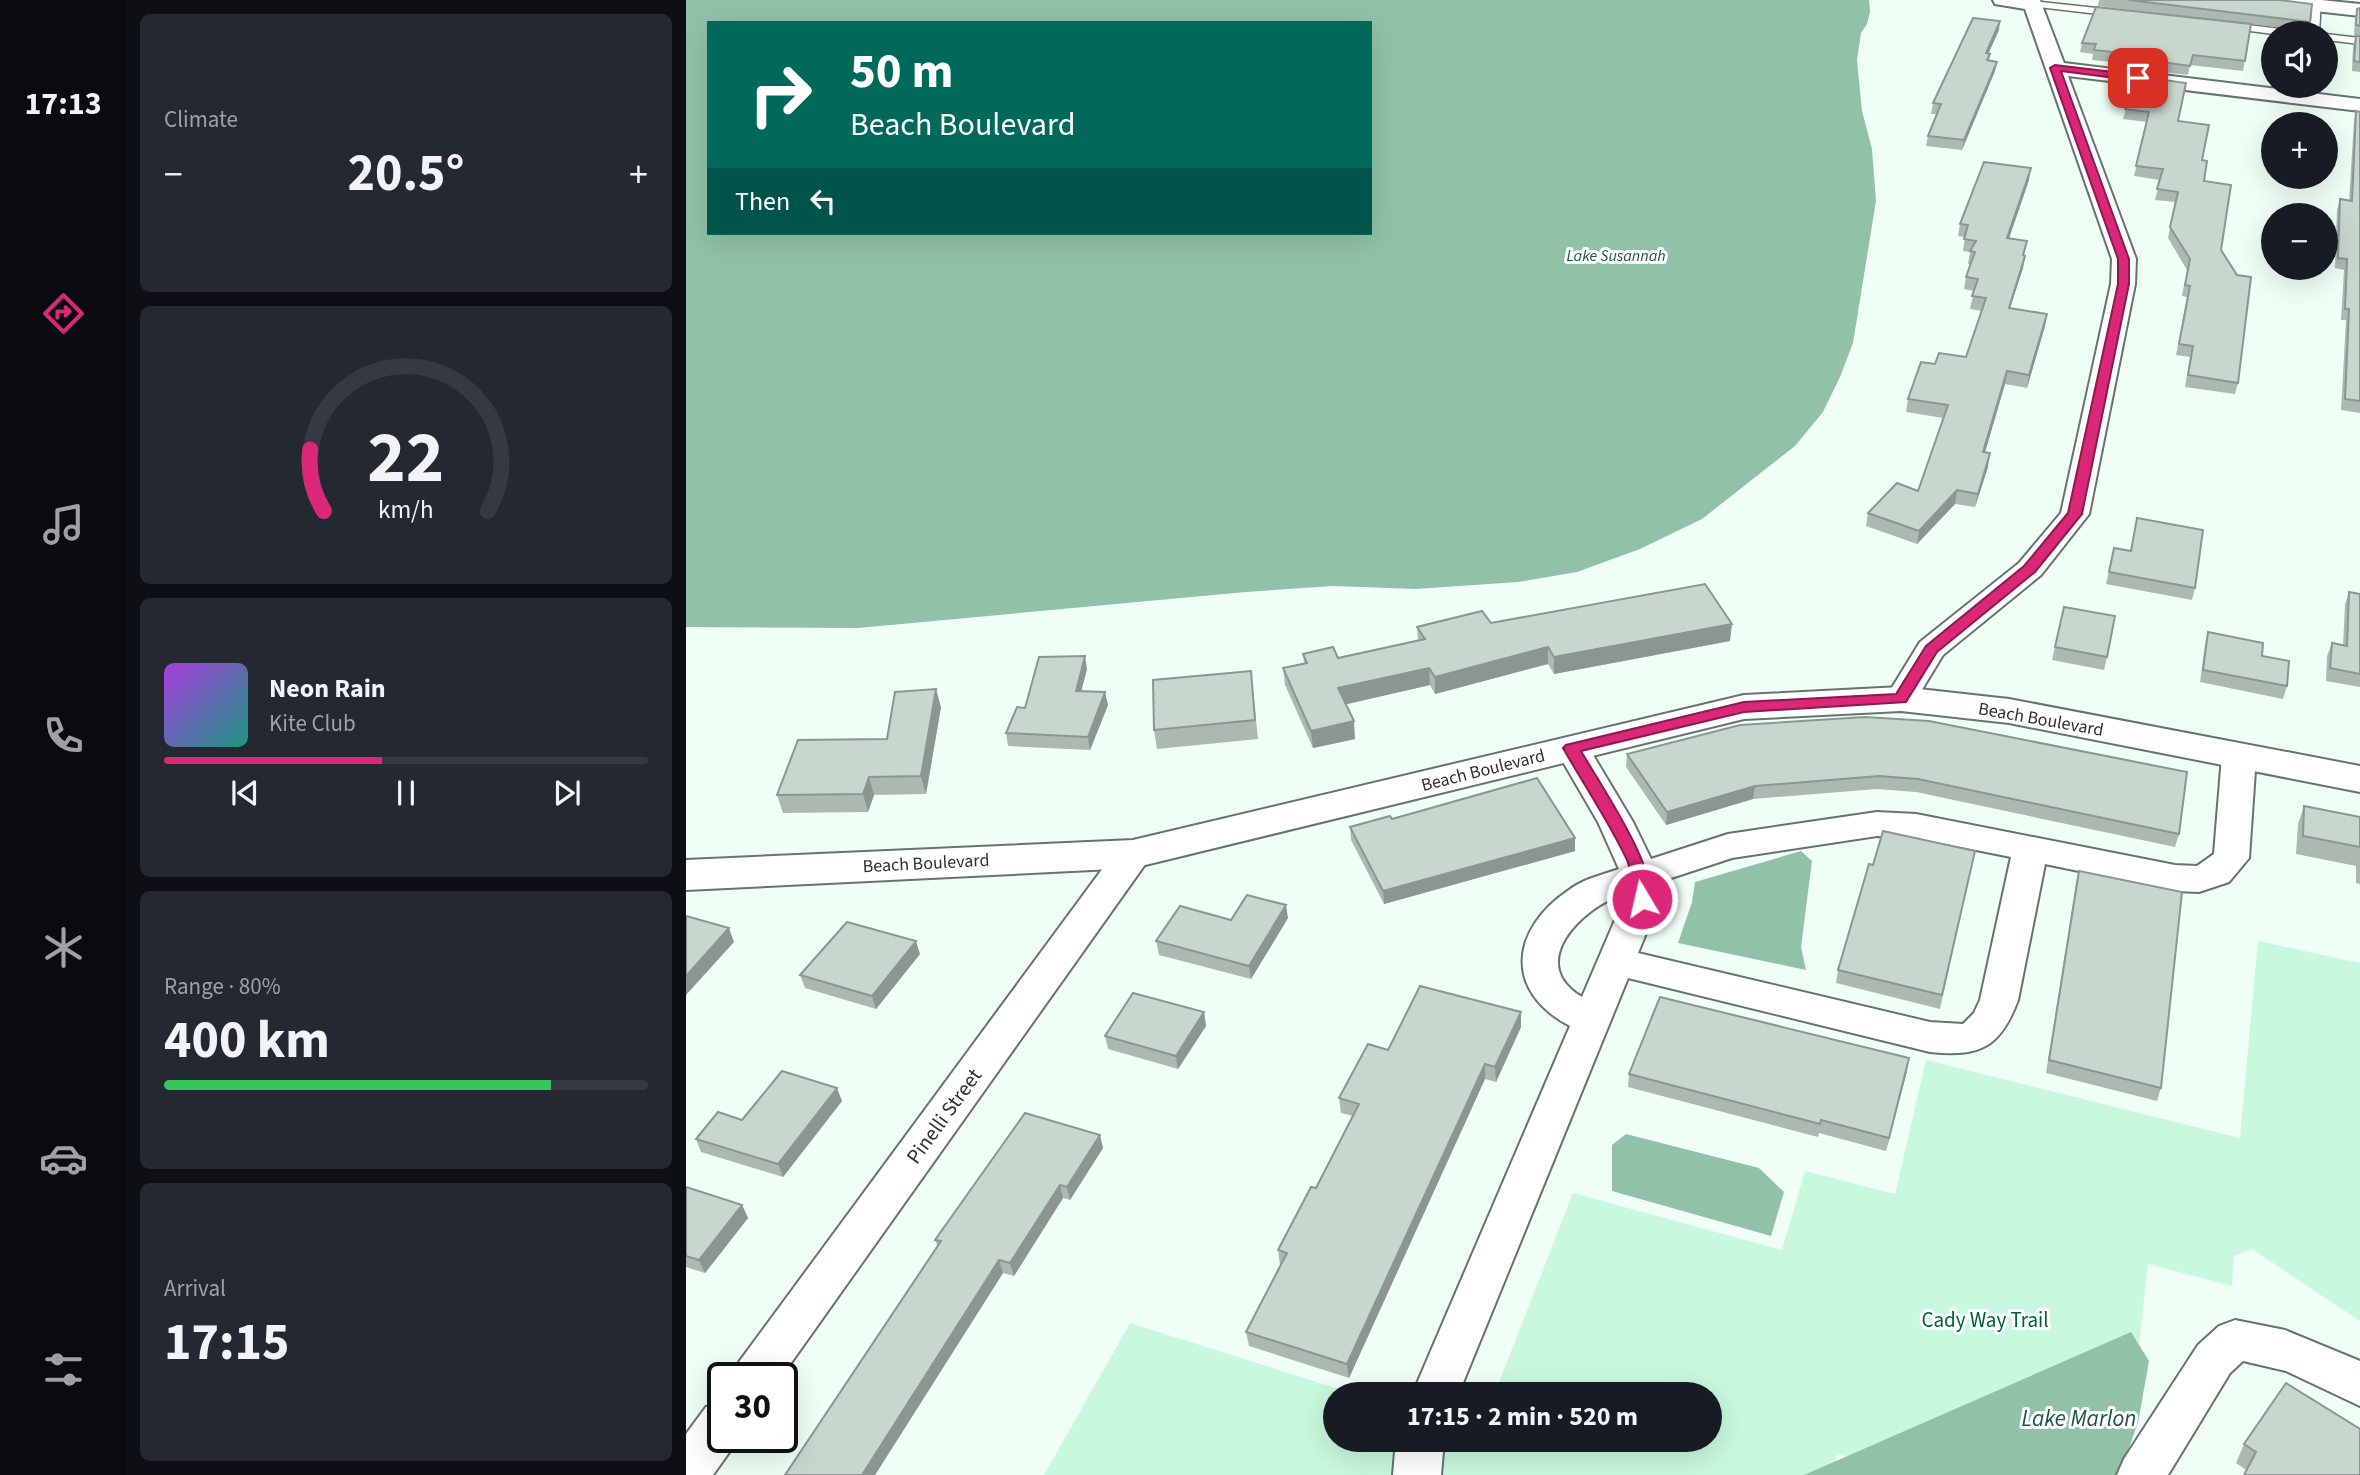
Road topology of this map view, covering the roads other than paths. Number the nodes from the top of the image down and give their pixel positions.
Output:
1 (2002, 0) edge
2 (2271, 0) edge
3 (2031, 2) edge
4 (2317, 3) edge
5 (2360, 10) edge
6 (2127, 15) edge
7 (2316, 21) edge
8 (2223, 26) edge
9 (2261, 30) edge
10 (2338, 38) edge
11 (2360, 41) edge
12 (2055, 68) junction
13 (2360, 105) edge
14 (1901, 699) junction
15 (1572, 748) junction
16 (2239, 756) junction
17 (2360, 779) edge
18 (2030, 849) junction
19 (1133, 854) junction
20 (686, 875) edge
21 (1640, 876) junction
22 (1616, 962) junction
23 (1592, 1020) junction
24 (766, 1362) edge
25 (1440, 1382) edge
26 (2360, 1385) edge
27 (707, 1444) edge
28 (1419, 1452) edge
29 (686, 1473) edge
30 (1417, 1475) edge
31 (2141, 1475) edge

1 - 3 street
2 - 4 street
3 - 6 lane
3 - 12 street
4 - 5 street
4 - 7 lane
8 - 9 lane
10 - 11 lane
12 - 13 street
12 - 14 street
14 - 15 street, Beach Boulevard
14 - 16 street, Beach Boulevard
15 - 19 street, Beach Boulevard
15 - 21 street
16 - 17 street, Beach Boulevard
16 - 18 street
18 - 21 street
18 - 22 street
19 - 20 street, Beach Boulevard
19 - 24 street, Pinelli Street
21 - 22 street
21 - 23 street
22 - 23 street
23 - 25 street
26 - 31 street
27 - 29 street
28 - 30 street

